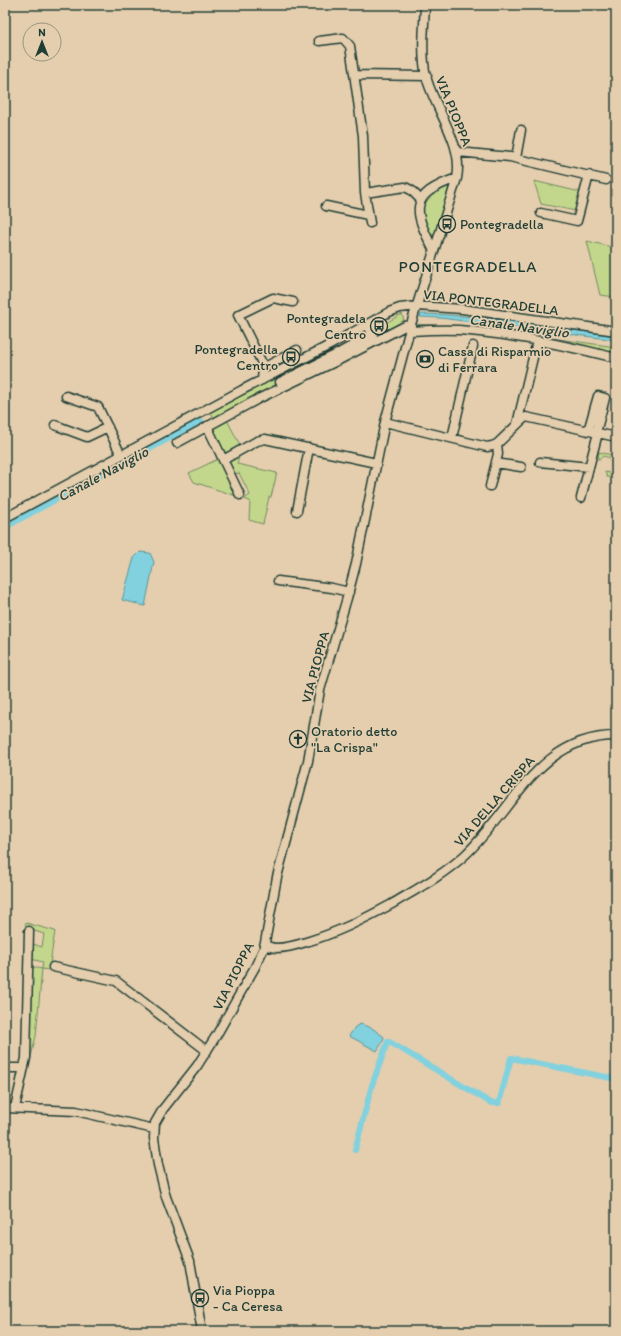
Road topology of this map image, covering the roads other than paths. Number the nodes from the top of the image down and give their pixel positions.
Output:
1 (425, 5) edge
2 (319, 41) dead end
3 (355, 75) junction
4 (426, 76) junction
5 (521, 130) dead end
6 (458, 152) junction
7 (516, 158) junction
8 (588, 175) junction
9 (457, 178) junction
10 (606, 180) dead end
11 (365, 193) junction
12 (421, 200) junction
13 (326, 206) dead end
14 (541, 213) dead end
15 (434, 251) junction
16 (293, 302) dead end
17 (414, 306) junction
18 (400, 308) junction
19 (367, 325) junction
20 (410, 328) junction
21 (616, 331) edge
22 (537, 341) junction
23 (473, 346) dead end
24 (297, 350) dead end
25 (616, 358) edge
26 (264, 367) junction
27 (275, 373) junction
28 (262, 380) junction
29 (281, 384) junction
30 (66, 396) dead end
31 (205, 410) junction
32 (385, 422) junction
33 (210, 424) junction
34 (517, 424) junction
35 (55, 425) dead end
36 (108, 427) junction
37 (594, 432) junction
38 (616, 437) edge
39 (452, 438) junction
40 (176, 443) dead end
41 (498, 444) junction
42 (309, 448) junction
43 (121, 456) junction
44 (223, 460) junction
45 (540, 462) dead end
46 (376, 463) junction
47 (496, 463) junction
48 (521, 467) dead end
49 (590, 467) junction
50 (490, 486) dead end
51 (240, 495) dead end
52 (581, 498) dead end
53 (297, 511) dead end
54 (5, 518) edge
55 (278, 581) dead end
56 (349, 592) junction
57 (616, 736) edge
58 (29, 931) dead end
59 (264, 945) junction
60 (54, 967) dead end
61 (207, 1051) junction
62 (5, 1068) edge
63 (24, 1068) junction
64 (5, 1108) edge
65 (15, 1108) junction
66 (154, 1129) junction
67 (202, 1331) edge

1 - 4 street, VIA PIOPPA
2 - 3 street
3 - 4 street
3 - 11 street
4 - 6 street, VIA PIOPPA
5 - 7 street
6 - 7 street
6 - 9 street, VIA PIOPPA
7 - 8 street
8 - 10 street
8 - 14 street
9 - 12 street
9 - 15 street, VIA PIOPPA
11 - 12 street
11 - 13 street
12 - 15 street
15 - 17 street, VIA PIOPPA
16 - 26 street
17 - 18 street, VIA PONTEGRADELLA
17 - 20 street, VIA PIOPPA
17 - 21 street, VIA PONTEGRADELLA
18 - 19 street, VIA PONTEGRADELLA
18 - 20 street
19 - 27 street, VIA PONTEGRADELLA
19 - 29 street
20 - 22 street
20 - 29 street
20 - 32 street, VIA PIOPPA
22 - 25 street
22 - 34 street
23 - 39 street
24 - 26 street
26 - 28 street
27 - 28 street, VIA PONTEGRADELLA
27 - 29 street
28 - 31 street, VIA PONTEGRADELLA
29 - 33 street
30 - 36 street
31 - 33 street
31 - 43 street, VIA PONTEGRADELLA
32 - 39 street
32 - 46 street, VIA PIOPPA
33 - 40 street
33 - 44 street
34 - 37 street
34 - 41 street
35 - 36 street
36 - 43 street
37 - 38 street
37 - 49 street
39 - 41 street
41 - 47 street
42 - 44 street
42 - 46 street
42 - 53 street
43 - 54 street, VIA PONTEGRADELLA
44 - 51 street
45 - 49 street
46 - 56 street, VIA PIOPPA
47 - 48 street
47 - 50 street
49 - 52 street
55 - 56 street
56 - 59 street, VIA PIOPPA
57 - 59 street, VIA DELLA CRISPA
58 - 63 street
59 - 61 street, VIA PIOPPA
60 - 61 street
61 - 66 street, VIA PIOPPA
62 - 63 street
63 - 65 street
64 - 65 street
65 - 66 street
66 - 67 street, VIA PIOPPA

